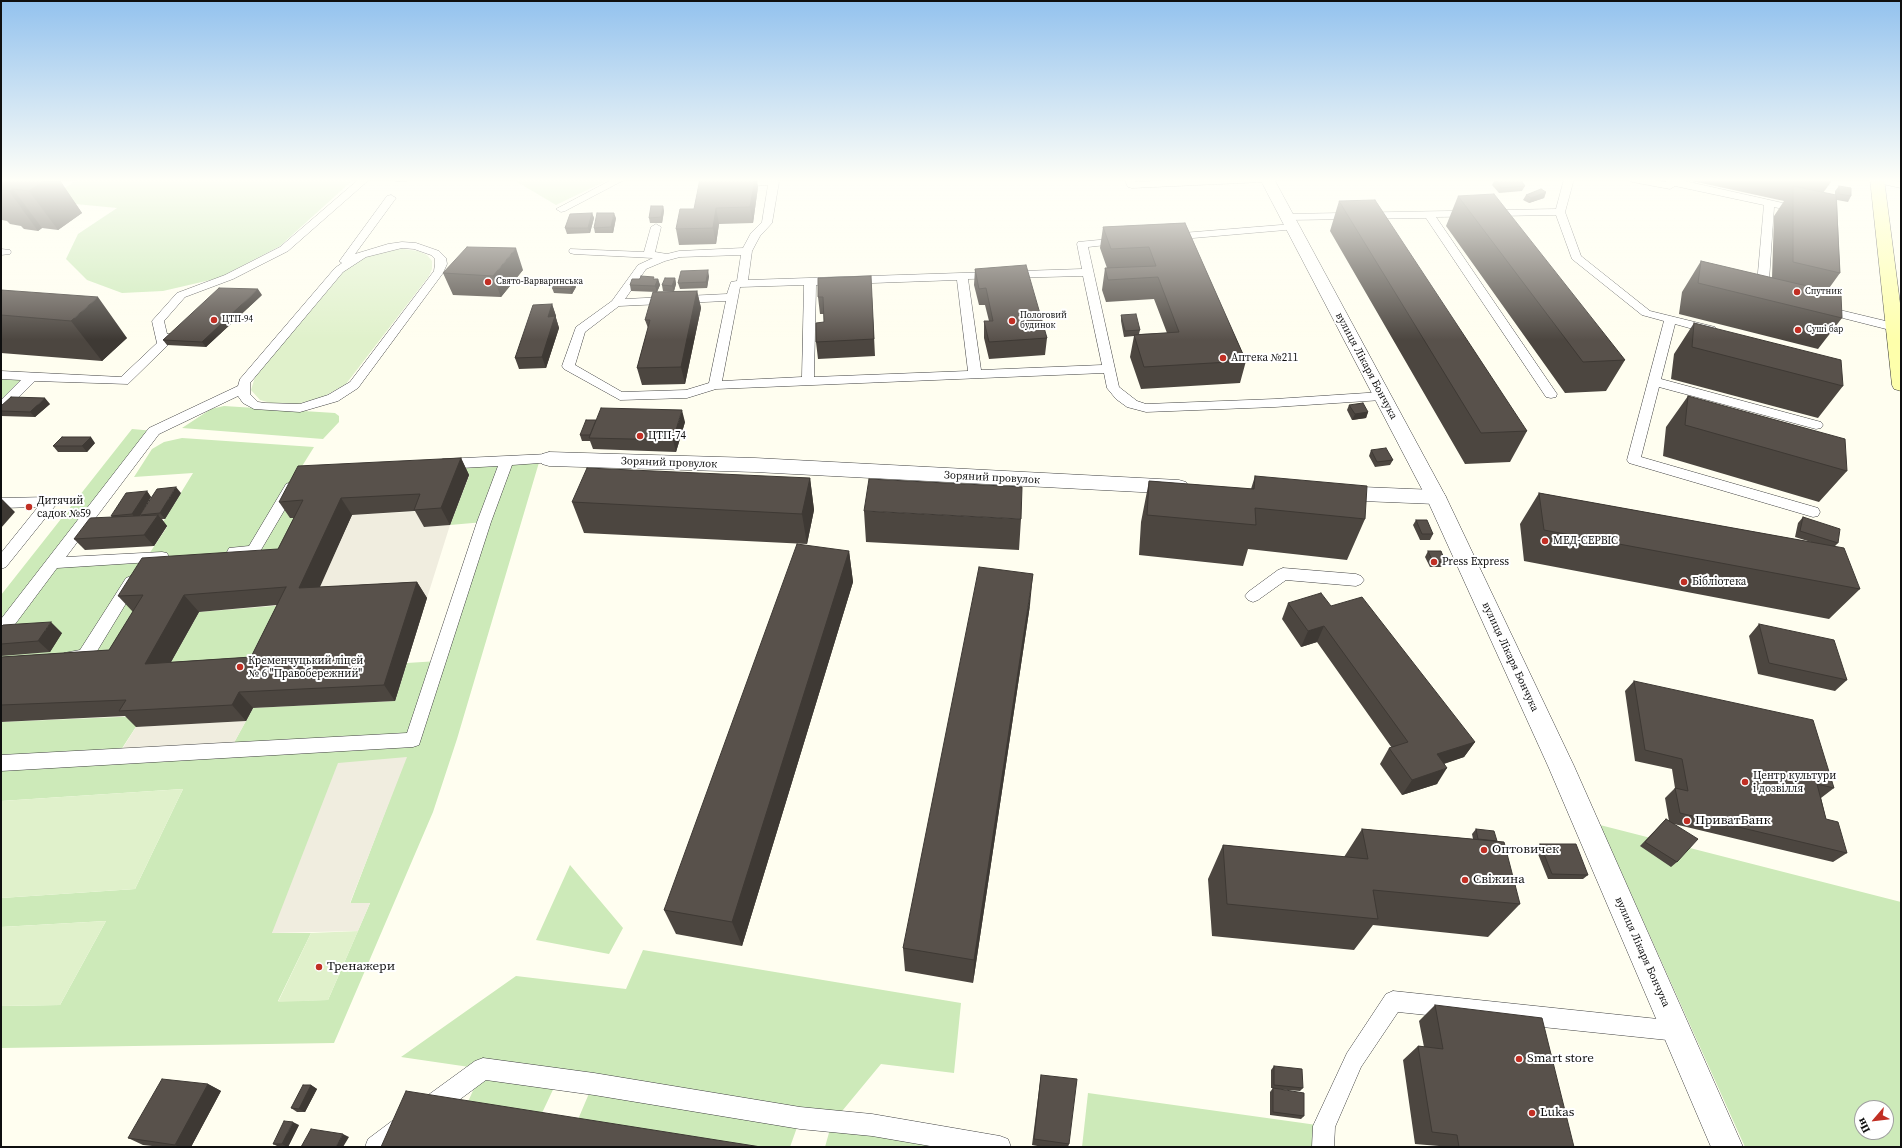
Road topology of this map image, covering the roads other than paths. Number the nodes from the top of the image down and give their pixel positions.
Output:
1 (303, 233) edge
2 (366, 233) edge
3 (655, 233) edge
4 (757, 233) edge
5 (1204, 233) edge
6 (1296, 233) edge
7 (1441, 233) edge
8 (1567, 233) edge
9 (1767, 233) edge
10 (1885, 233) edge
11 (1160, 238) edge
12 (1129, 240) edge
13 (574, 251) dead end
14 (747, 251) junction
15 (679, 254) junction
16 (649, 255) junction
17 (339, 270) junction
18 (1088, 272) junction
19 (962, 276) junction
20 (810, 282) junction
21 (742, 284) junction
22 (1895, 295) edge
23 (733, 297) junction
24 (1777, 299) edge
25 (616, 303) junction
26 (1814, 308) edge
27 (1670, 319) junction
28 (181, 327) edge
29 (1894, 327) junction
30 (1723, 333) edge
31 (164, 343) junction
32 (1109, 369) junction
33 (1, 375) edge
34 (975, 375) junction
35 (32, 377) junction
36 (808, 381) junction
37 (1652, 381) junction
38 (1901, 384) edge
39 (715, 385) junction
40 (242, 389) junction
41 (1551, 394) dead end
42 (1382, 396) junction
43 (1, 407) edge
44 (1816, 425) dead end
45 (549, 459) joint
46 (507, 460) junction
47 (430, 464) edge
48 (296, 478) edge
49 (1194, 487) edge
50 (1319, 492) edge
51 (1436, 497) junction
52 (1, 503) edge
53 (1813, 512) dead end
54 (223, 553) edge
55 (177, 556) edge
56 (146, 558) junction
57 (1, 563) edge
58 (53, 563) junction
59 (1356, 580) dead end
60 (1252, 596) dead end
61 (1, 631) edge
62 (54, 659) edge
63 (1, 763) edge
64 (1677, 1031) junction
65 (376, 1147) edge
66 (1000, 1147) edge
67 (1323, 1147) edge
68 (1727, 1147) edge

1 - 31 lane
2 - 17 lane
3 - 16 lane
4 - 14 lane
5 - 11 lane
6 - 42 street, вулиця Лікаря Бончука
7 - 41 lane
8 - 27 lane
9 - 24 lane
10 - 22 main road
12 - 18 lane
13 - 16 lane
14 - 15 lane
14 - 21 lane
15 - 16 lane
15 - 25 lane
17 - 40 lane
17 - 40 lane
18 - 19 lane
18 - 32 lane
19 - 20 lane
19 - 34 lane
20 - 21 lane
20 - 36 lane
21 - 23 lane
22 - 29 main road
23 - 25 lane
23 - 39 lane
25 - 39 lane
26 - 29 lane
27 - 30 lane
27 - 37 lane
28 - 31 lane
29 - 38 main road
31 - 35 lane
32 - 34 lane
32 - 42 lane
33 - 35 lane
34 - 36 lane
35 - 43 lane
36 - 39 lane
37 - 44 lane
37 - 53 lane
40 - 58 lane
42 - 51 street, вулиця Лікаря Бончука
45 - 46 lane
45 - 49 street, Зоряний провулок
46 - 47 lane
46 - 63 lane
48 - 54 lane
50 - 51 street
51 - 64 street, вулиця Лікаря Бончука
52 - 57 lane
55 - 56 lane
56 - 58 lane
56 - 62 lane
58 - 61 lane
59 - 60 lane
64 - 67 lane
64 - 68 street, вулиця Лікаря Бончука
65 - 66 lane

